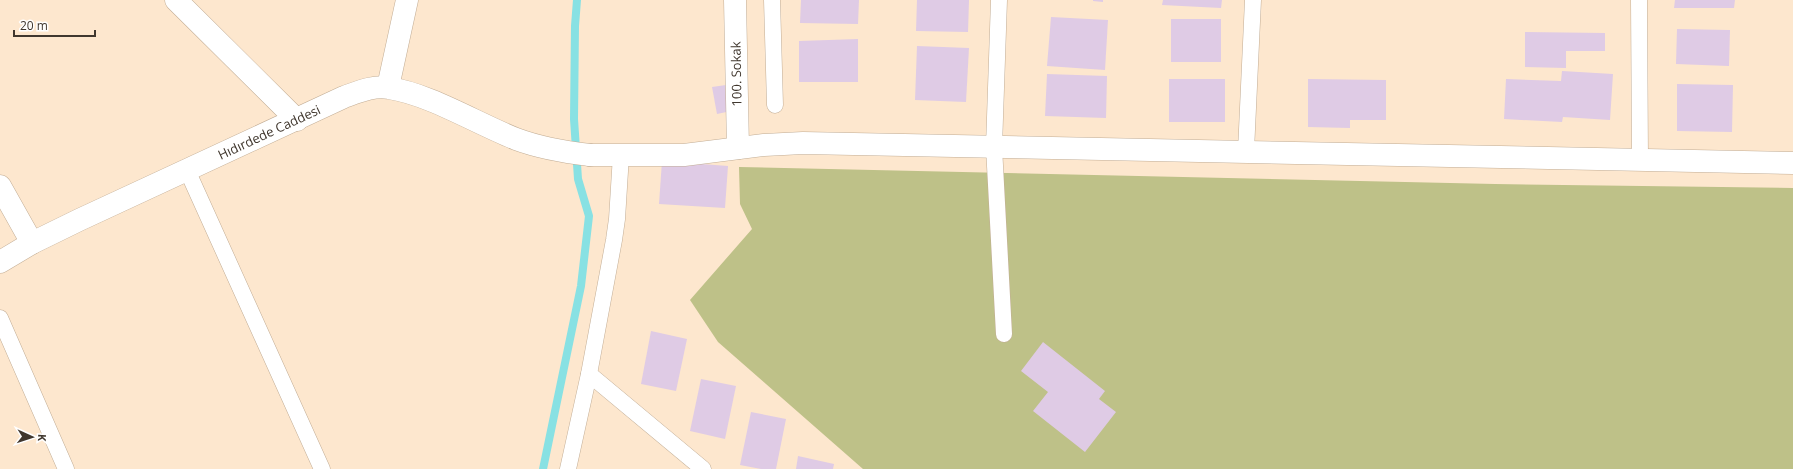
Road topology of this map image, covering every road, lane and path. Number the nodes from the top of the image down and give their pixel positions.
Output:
1 (176, 0) edge
2 (406, 0) edge
3 (735, 0) edge
4 (772, 0) edge
5 (999, 0) edge
6 (1253, 0) edge
7 (1638, 0) edge
8 (388, 87) junction
9 (775, 105) dead end
10 (297, 120) junction
11 (994, 147) junction
12 (738, 148) junction
13 (1246, 151) junction
14 (620, 155) junction
15 (1640, 160) junction
16 (1793, 162) edge
17 (187, 170) junction
18 (0, 186) edge
19 (32, 243) junction
20 (0, 262) edge
21 (0, 318) edge
22 (1004, 334) dead end
23 (589, 374) junction
24 (66, 469) edge
25 (322, 469) edge
26 (568, 469) edge
27 (703, 469) edge

1 - 10 street
2 - 8 street
3 - 12 street, 100. Sokak
4 - 9 lane
5 - 11 lane
6 - 13 lane
7 - 15 lane
8 - 10 street, Hıdırdede Caddesi
8 - 14 street, Hıdırdede Caddesi
10 - 17 street, Hıdırdede Caddesi
11 - 12 street, Hıdırdede Caddesi
11 - 13 street, Hıdırdede Caddesi
11 - 22 lane
12 - 14 street, Hıdırdede Caddesi
13 - 15 street, Hıdırdede Caddesi
14 - 23 lane
15 - 16 street, Hıdırdede Caddesi
17 - 19 street, Hıdırdede Caddesi
17 - 25 lane
18 - 19 street
19 - 20 street, Hıdırdede Caddesi
21 - 24 lane
23 - 26 lane
23 - 27 lane

